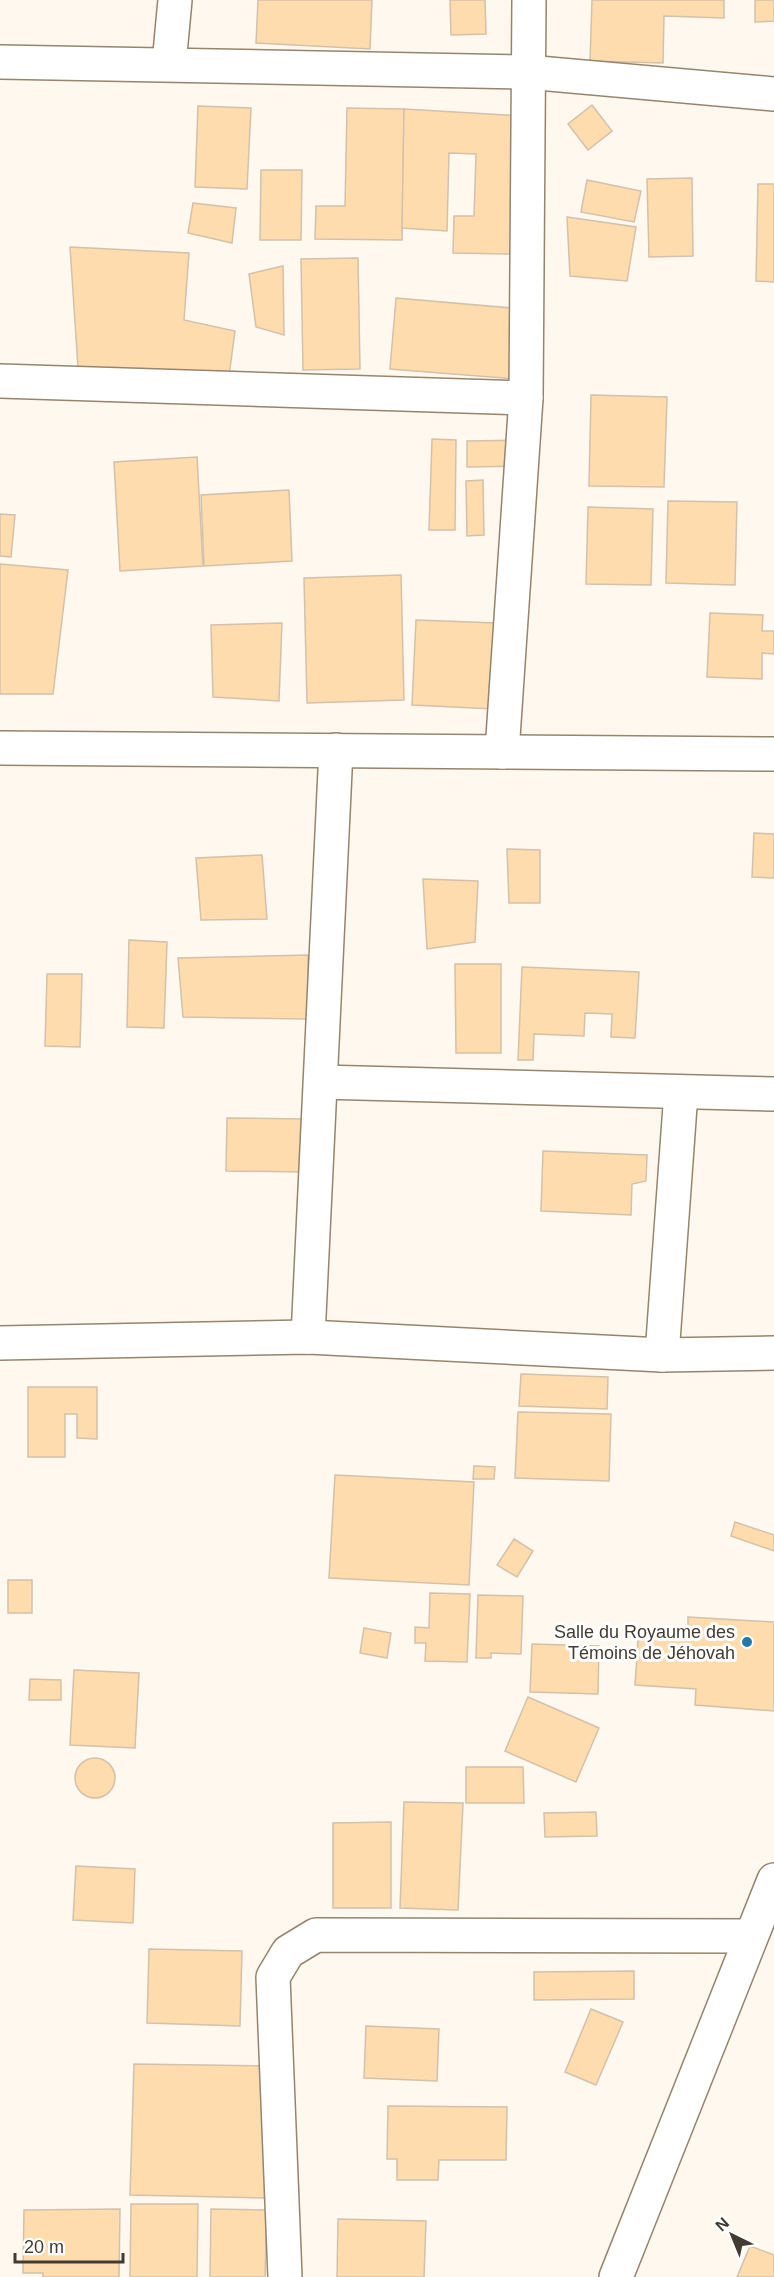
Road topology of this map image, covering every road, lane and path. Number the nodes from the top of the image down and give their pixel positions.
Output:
1 (175, 0) edge
2 (529, 0) edge
3 (0, 62) edge
4 (169, 64) junction
5 (527, 72) junction
6 (774, 94) edge
7 (0, 381) edge
8 (526, 398) junction
9 (0, 747) edge
10 (336, 750) junction
11 (502, 752) junction
12 (774, 754) edge
13 (321, 1082) junction
14 (681, 1092) junction
15 (774, 1094) edge
16 (308, 1338) junction
17 (0, 1343) edge
18 (774, 1353) edge
19 (662, 1355) junction
20 (774, 1880) edge
21 (751, 1936) junction
22 (285, 2277) edge
23 (616, 2277) edge

1 - 4 street
2 - 5 street
3 - 4 street
4 - 5 street
5 - 6 street
5 - 8 street
7 - 8 street
8 - 11 street
9 - 10 street
10 - 11 street
10 - 13 street
11 - 12 street
13 - 14 street
13 - 16 street
14 - 15 street
14 - 19 street
16 - 17 street
16 - 19 street
18 - 19 street
20 - 21 street
21 - 22 street
21 - 23 street

